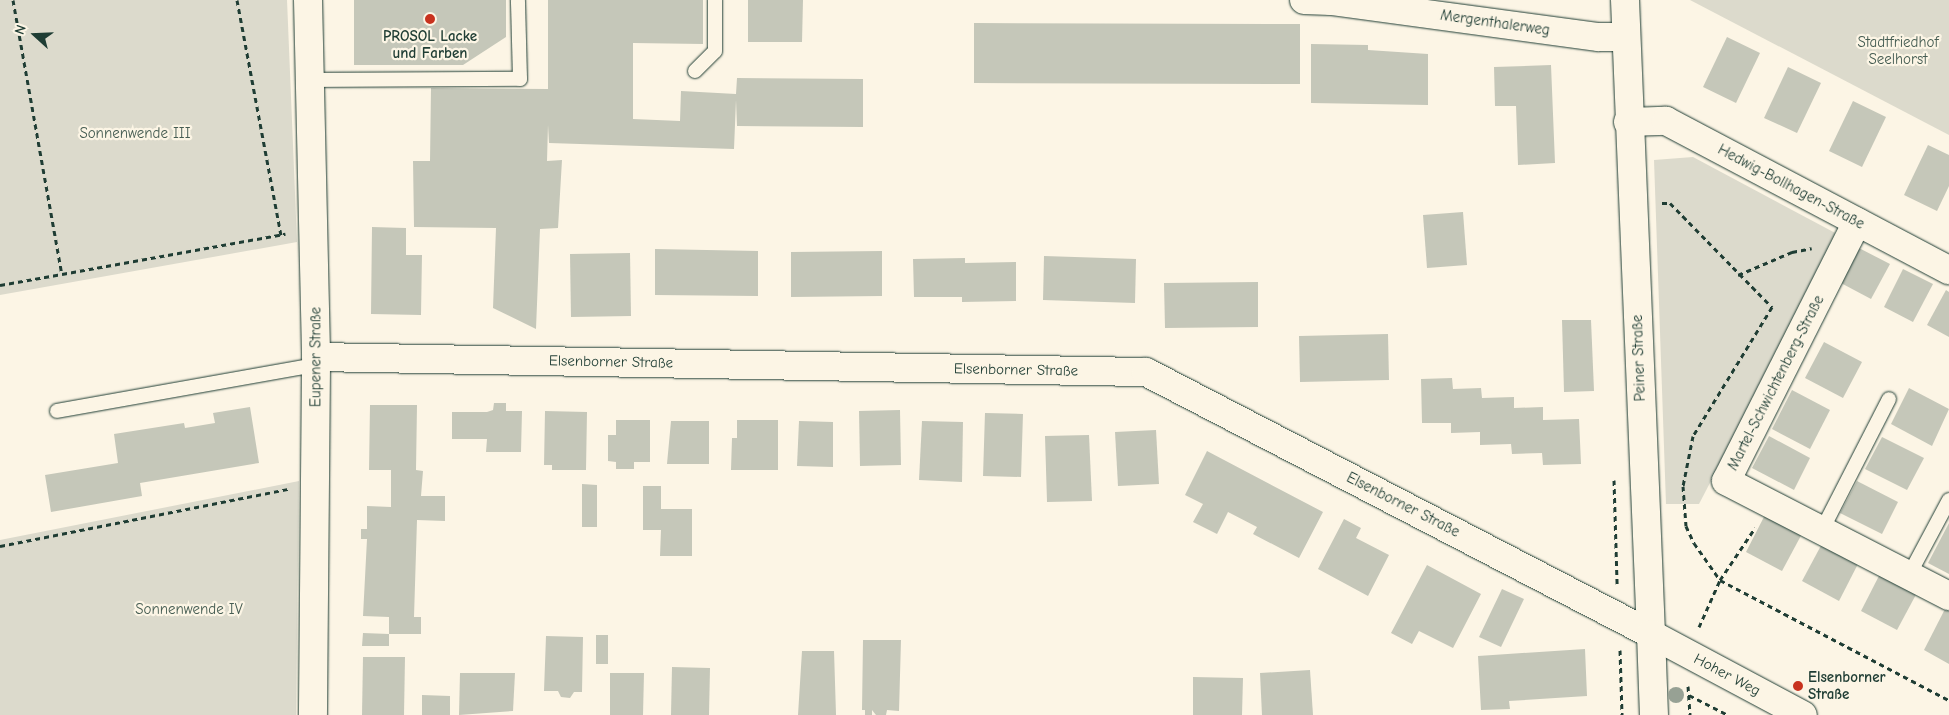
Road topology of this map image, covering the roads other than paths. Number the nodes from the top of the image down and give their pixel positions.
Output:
1 (308, 0) edge
2 (518, 0) edge
3 (715, 0) edge
4 (1304, 0) edge
5 (1331, 0) edge
6 (1625, 0) edge
7 (1626, 37) junction
8 (695, 71) dead end
9 (311, 80) junction
10 (1628, 122) junction
11 (1857, 222) junction
12 (1949, 270) edge
13 (316, 361) junction
14 (1889, 399) dead end
15 (57, 411) dead end
16 (1949, 500) edge
17 (1822, 530) junction
18 (1909, 575) junction
19 (1949, 596) edge
20 (1651, 634) junction
21 (314, 715) edge
22 (1654, 715) edge
23 (1803, 715) edge

1 - 9 street, Eupener Straße
2 - 9 lane
3 - 8 lane
4 - 5 street, Mergenthalerweg
5 - 7 street, Mergenthalerweg
6 - 7 street, Peiner Straße
7 - 10 street, Peiner Straße
9 - 13 street, Eupener Straße
10 - 11 street, Hedwig-Bollhagen-Straße
10 - 20 street, Peiner Straße
11 - 12 street, Hedwig-Bollhagen-Straße
11 - 17 street, Martel-Schwichtenberg-Straße
13 - 15 lane
13 - 20 street, Elsenborner Straße
13 - 21 street, Eupener Straße
14 - 17 lane
16 - 18 lane
17 - 18 street, Martel-Schwichtenberg-Straße
18 - 19 street, Martel-Schwichtenberg-Straße
20 - 22 street, Peiner Straße
20 - 23 street, Hoher Weg

